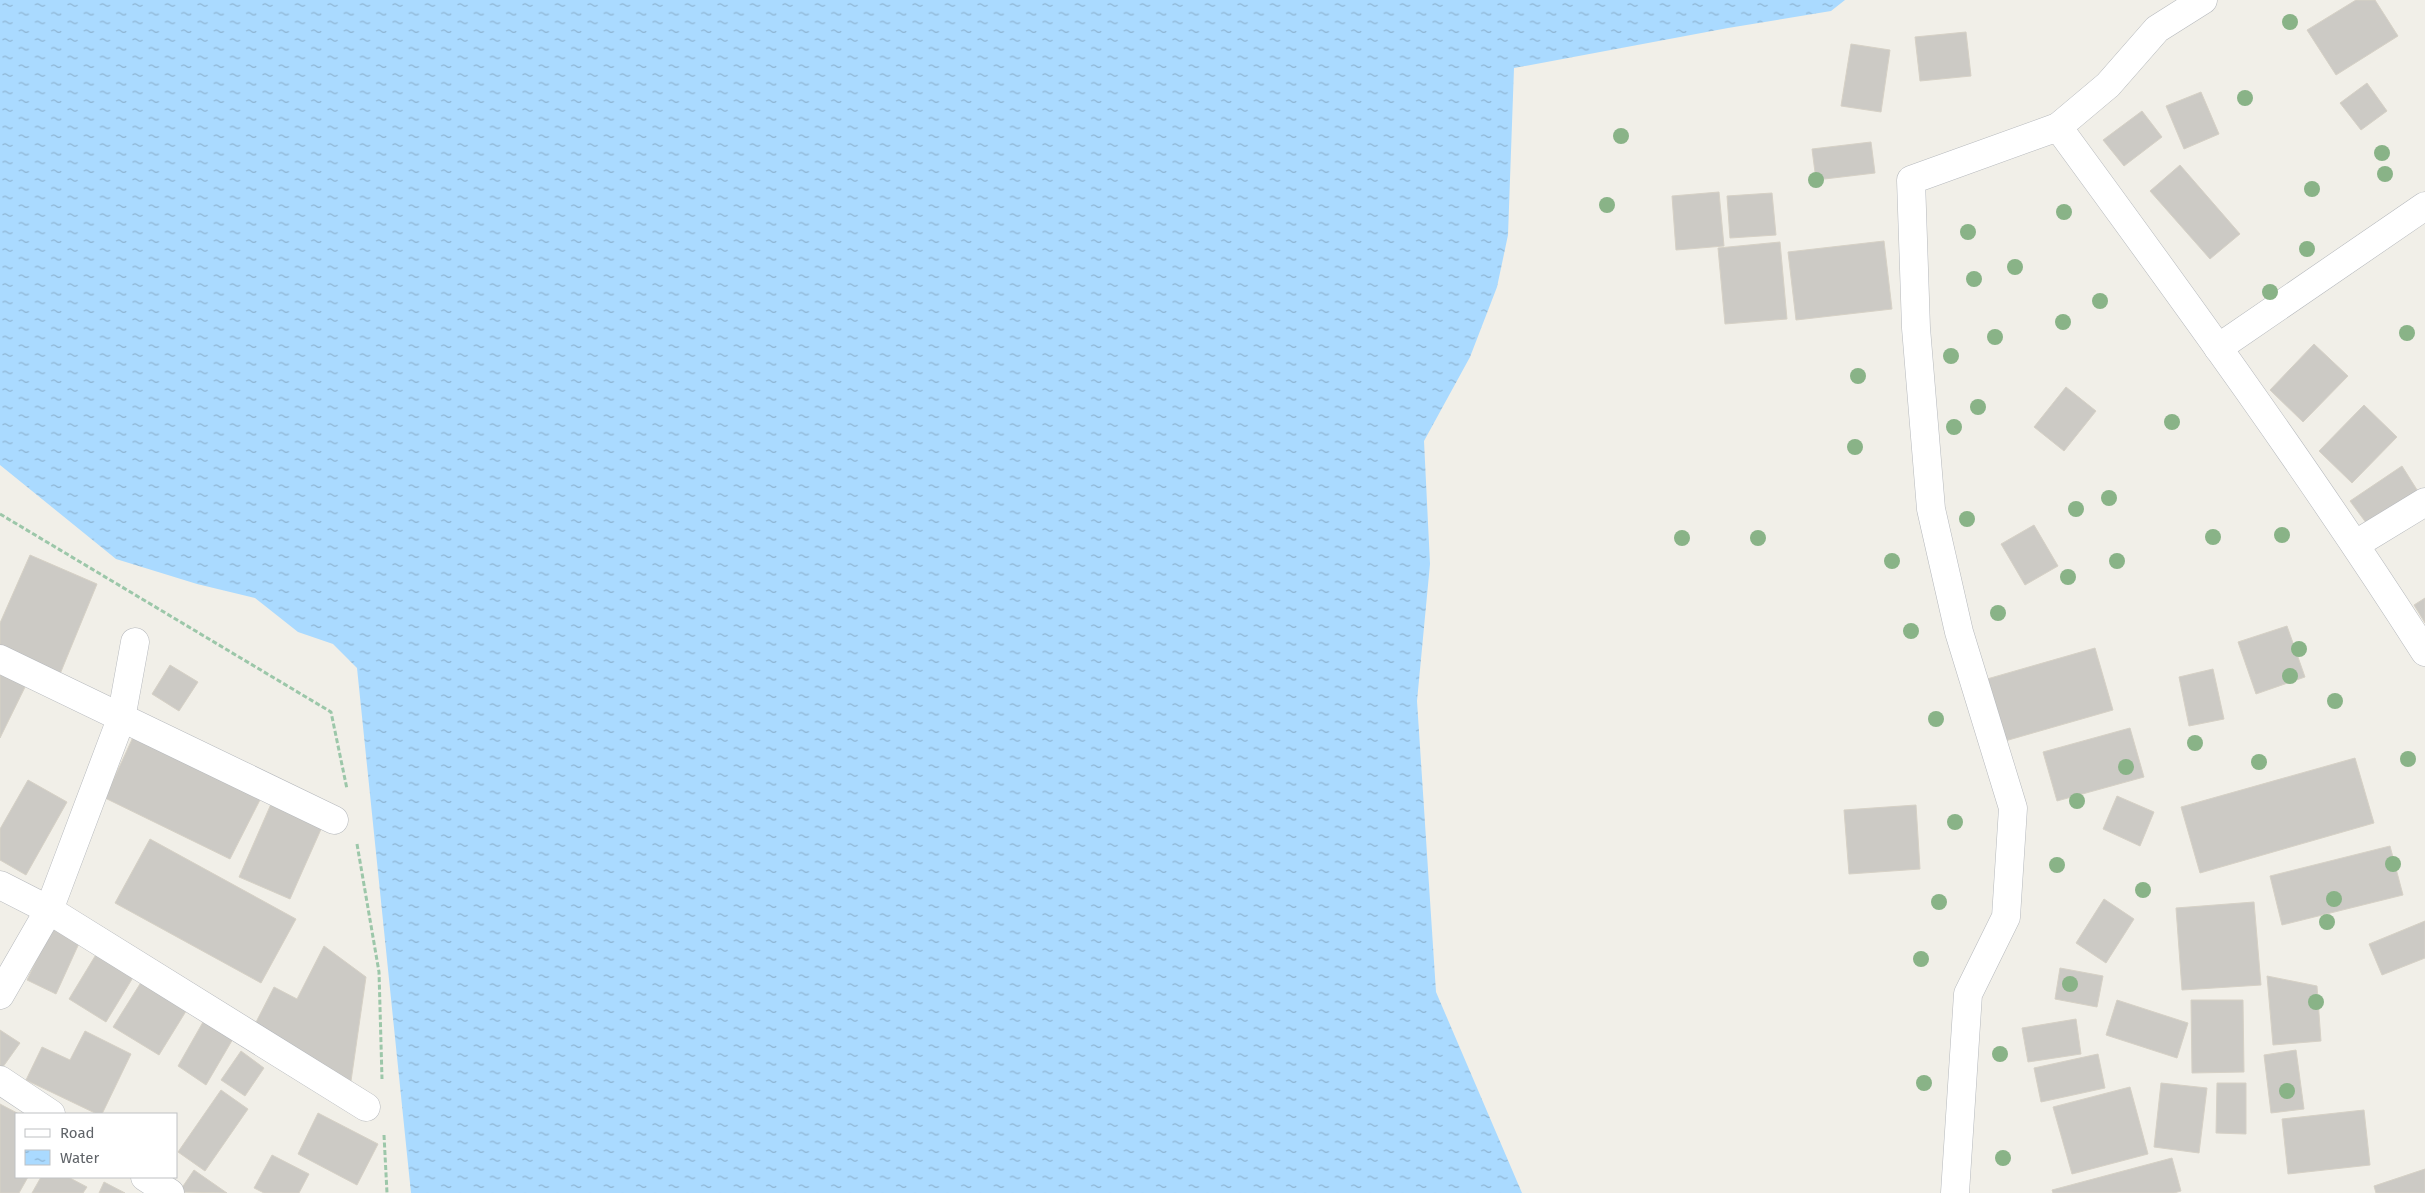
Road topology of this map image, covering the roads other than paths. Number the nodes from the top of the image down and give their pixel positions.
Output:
1 (2202, 0) edge
2 (2058, 126) junction
3 (2425, 206) edge
4 (2218, 348) junction
5 (2425, 502) edge
6 (2356, 544) junction
7 (135, 642) dead end
8 (2425, 652) edge
9 (0, 659) edge
10 (121, 719) junction
11 (334, 820) dead end
12 (0, 885) edge
13 (49, 910) junction
14 (0, 995) edge
15 (0, 1080) edge
16 (366, 1107) dead end
17 (50, 1113) edge
18 (147, 1178) edge
19 (170, 1193) edge
20 (1955, 1193) edge

1 - 2 street
2 - 4 street
2 - 20 street
3 - 4 street
4 - 6 street
5 - 6 street
6 - 8 street
7 - 10 street
9 - 10 street
10 - 11 street
10 - 13 street
12 - 13 street
13 - 14 street
13 - 16 street
15 - 17 street
18 - 19 street

